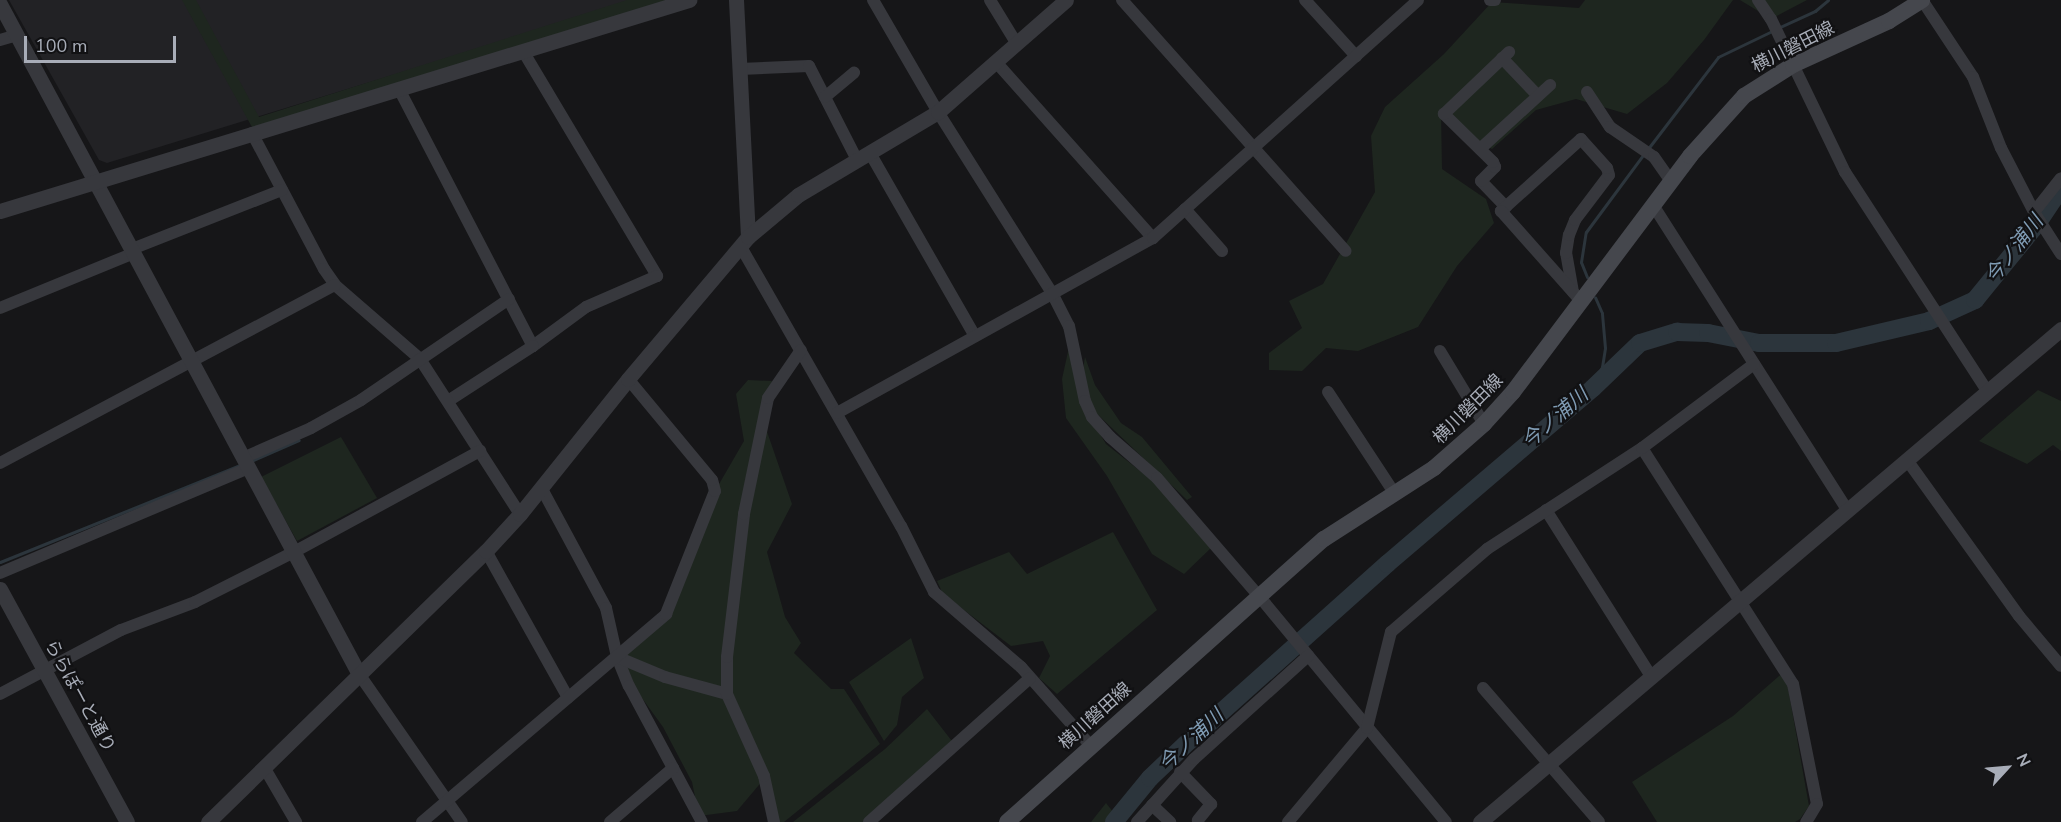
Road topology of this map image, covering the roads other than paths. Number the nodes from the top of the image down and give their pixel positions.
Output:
1 (688, 0) edge
2 (736, 0) edge
3 (873, 0) edge
4 (990, 0) edge
5 (1066, 0) edge
6 (1122, 0) edge
7 (1305, 0) edge
8 (1418, 0) edge
9 (1490, 0) edge
10 (1495, 0) edge
11 (1758, 0) edge
12 (1922, 0) edge
13 (0, 4) edge
14 (17, 35) junction
15 (0, 40) edge
16 (1017, 44) junction
17 (524, 51) junction
18 (1356, 56) junction
19 (996, 62) junction
20 (1793, 65) junction
21 (740, 69) junction
22 (854, 73) dead end
23 (1550, 86) dead end
24 (399, 89) junction
25 (1587, 92) dead end
26 (1538, 96) junction
27 (825, 97) junction
28 (938, 112) junction
29 (252, 133) junction
30 (1255, 146) junction
31 (1480, 149) junction
32 (863, 157) junction
33 (2061, 178) edge
34 (96, 181) junction
35 (1671, 181) junction
36 (282, 190) junction
37 (1653, 206) junction
38 (1506, 207) junction
39 (1185, 209) junction
40 (0, 211) edge
41 (2034, 212) junction
42 (1153, 238) junction
43 (745, 242) junction
44 (133, 251) junction
45 (1222, 251) dead end
46 (1346, 251) dead end
47 (2061, 254) edge
48 (335, 285) junction
49 (1052, 293) junction
50 (1577, 297) junction
51 (509, 299) junction
52 (0, 308) edge
53 (2061, 329) edge
54 (975, 336) junction
55 (533, 346) junction
56 (801, 350) junction
57 (1440, 351) dead end
58 (420, 359) junction
59 (192, 361) junction
60 (1754, 364) junction
61 (628, 380) junction
62 (1328, 392) dead end
63 (1988, 392) junction
64 (448, 401) junction
65 (837, 413) junction
66 (1484, 424) junction
67 (1642, 448) junction
68 (480, 451) junction
69 (1907, 460) junction
70 (0, 463) edge
71 (246, 463) junction
72 (542, 489) junction
73 (1395, 494) junction
74 (1546, 510) junction
75 (1847, 510) junction
76 (520, 514) junction
77 (486, 551) junction
78 (294, 552) junction
79 (0, 573) edge
80 (0, 589) edge
81 (1259, 596) junction
82 (1740, 600) junction
83 (1308, 656) junction
84 (617, 657) junction
85 (2061, 666) edge
86 (44, 671) junction
87 (359, 674) junction
88 (1652, 676) junction
89 (1030, 678) junction
90 (1483, 688) dead end
91 (0, 694) edge
92 (727, 694) junction
93 (568, 698) junction
94 (1367, 728) junction
95 (1092, 746) junction
96 (1549, 764) junction
97 (264, 767) junction
98 (673, 768) junction
99 (1180, 772) junction
100 (447, 801) junction
101 (1152, 805) junction
102 (1198, 820) dead end
103 (127, 822) edge
104 (208, 822) edge
105 (296, 822) edge
106 (422, 822) edge
107 (462, 822) edge
108 (610, 822) edge
109 (702, 822) edge
110 (774, 822) edge
111 (869, 822) edge
112 (1006, 822) edge
113 (1137, 822) edge
114 (1170, 822) edge
115 (1288, 822) edge
116 (1446, 822) edge
117 (1480, 822) edge
118 (1599, 822) edge
119 (1806, 822) edge

1 - 17 street
2 - 21 street
3 - 28 street
4 - 16 street
5 - 16 street
6 - 30 street
7 - 18 street
8 - 18 street
9 - 10 street
11 - 20 street
12 - 20 main road, 横川磐田線
12 - 41 street
13 - 14 street
14 - 15 street
14 - 34 street
16 - 19 street
17 - 24 street
17 - 55 street
18 - 30 street
19 - 28 street
19 - 42 street
20 - 35 main road, 横川磐田線
20 - 63 street
21 - 27 street
21 - 43 street
22 - 27 street
23 - 26 street
24 - 29 street
24 - 51 street
25 - 35 street
26 - 31 street
26 - 31 street
27 - 32 street
28 - 32 street
28 - 49 street
29 - 34 street
29 - 36 street
30 - 39 street
30 - 46 street
31 - 38 street
32 - 43 street
32 - 54 street
33 - 41 street
34 - 40 street
34 - 44 street
35 - 37 main road, 横川磐田線
36 - 44 street
36 - 48 street
37 - 50 main road, 横川磐田線
37 - 60 street
38 - 50 street
38 - 50 street
39 - 42 street
39 - 45 street
41 - 47 street
42 - 49 street
43 - 56 street
43 - 61 street
44 - 52 street
44 - 59 street
48 - 58 street
48 - 59 street
49 - 54 street
49 - 81 street
50 - 66 main road, 横川磐田線
51 - 55 street
51 - 58 street
53 - 63 street
54 - 65 street
55 - 64 street
56 - 65 street
56 - 92 street
57 - 66 street
58 - 64 street
58 - 71 street
59 - 70 street
59 - 71 street
60 - 67 street
60 - 75 street
61 - 72 street
61 - 84 street
62 - 73 street
63 - 69 street
64 - 68 street
65 - 89 street
66 - 73 main road, 横川磐田線
67 - 74 street
67 - 82 street
68 - 76 street
68 - 78 street
69 - 75 street
69 - 85 street
71 - 78 street
71 - 79 street
72 - 76 street
72 - 84 street
73 - 81 main road, 横川磐田線
74 - 88 street
74 - 94 street
75 - 82 street
76 - 77 street
77 - 87 street
77 - 93 street
78 - 86 street
78 - 87 street
80 - 86 street, ららぽーと通り
81 - 83 street
81 - 95 main road, 横川磐田線
82 - 88 street
82 - 119 street
83 - 94 street
83 - 99 street
84 - 92 street
84 - 93 street
84 - 98 street
86 - 91 street
86 - 103 street, ららぽーと通り
87 - 97 street
87 - 100 street
88 - 96 street
89 - 95 street
89 - 111 street
90 - 96 street
92 - 110 street
93 - 100 street
94 - 115 street
94 - 116 street
95 - 112 main road, 横川磐田線
96 - 117 street
96 - 118 street
97 - 104 street
97 - 105 street
98 - 108 street
98 - 109 street
99 - 101 street
99 - 102 street
100 - 106 street
100 - 107 street
101 - 113 street
101 - 114 street

